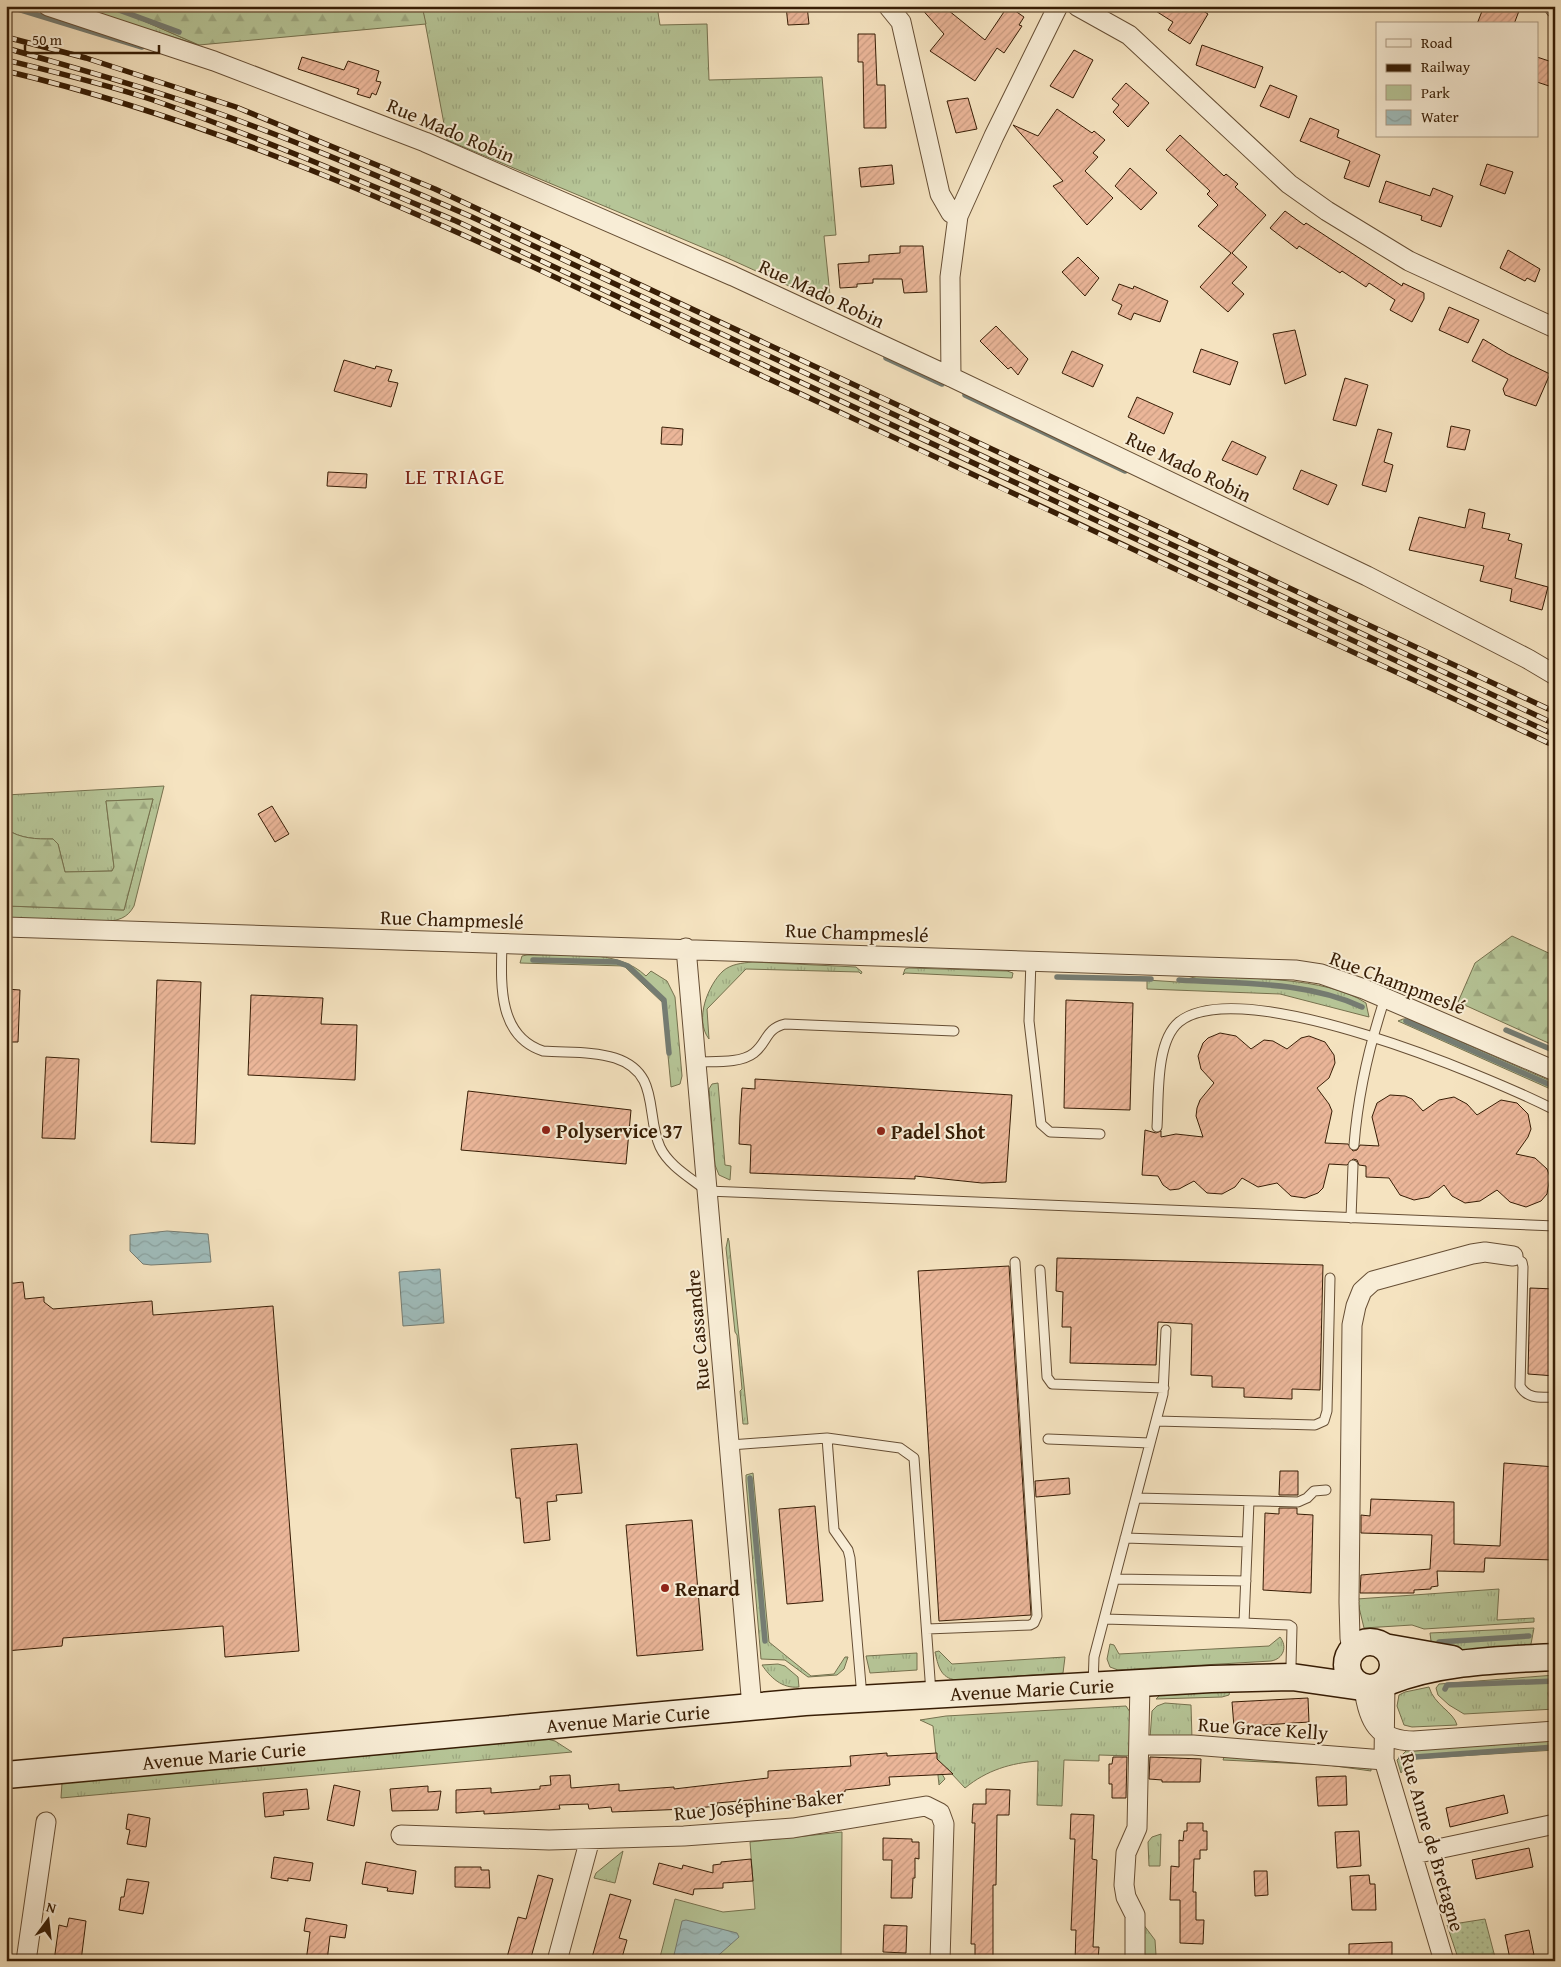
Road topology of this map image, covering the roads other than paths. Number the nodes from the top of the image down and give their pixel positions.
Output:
1 (48, 6) edge
2 (888, 6) edge
3 (1058, 6) edge
4 (1077, 6) edge
5 (958, 216) junction
6 (1555, 328) edge
7 (951, 377) junction
8 (1555, 675) edge
9 (6, 927) edge
10 (502, 943) junction
11 (686, 948) junction
12 (1031, 960) junction
13 (1385, 998) junction
14 (954, 1031) dead end
15 (1372, 1038) junction
16 (696, 1062) junction
17 (1555, 1071) edge
18 (1555, 1110) edge
19 (1157, 1127) dead end
20 (1100, 1134) dead end
21 (1354, 1145) dead end
22 (1353, 1165) dead end
23 (707, 1190) junction
24 (1351, 1218) junction
25 (1555, 1226) edge
26 (1513, 1256) joint
27 (1015, 1262) dead end
28 (1040, 1270) dead end
29 (1330, 1278) dead end
30 (1166, 1330) dead end
31 (1164, 1388) junction
32 (1555, 1397) edge
33 (1156, 1421) junction
34 (826, 1438) junction
35 (1048, 1439) dead end
36 (1150, 1443) junction
37 (730, 1445) junction
38 (1326, 1490) dead end
39 (1136, 1498) junction
40 (1249, 1501) junction
41 (1125, 1538) junction
42 (1247, 1542) junction
43 (1115, 1579) junction
44 (1246, 1581) junction
45 (1104, 1619) junction
46 (1244, 1623) junction
47 (927, 1629) junction
48 (1360, 1644) junction
49 (1555, 1657) edge
50 (1470, 1662) junction
51 (1291, 1665) junction
52 (1211, 1679) junction
53 (1140, 1683) junction
54 (1093, 1685) junction
55 (1375, 1685) junction
56 (931, 1694) junction
57 (862, 1698) junction
58 (752, 1706) junction
59 (1555, 1731) edge
60 (1384, 1735) junction
61 (1139, 1745) junction
62 (1384, 1760) junction
63 (6, 1776) edge
64 (46, 1822) dead end
65 (1555, 1824) edge
66 (401, 1835) dead end
67 (590, 1840) junction
68 (1414, 1854) junction
69 (26, 1961) edge
70 (557, 1961) edge
71 (940, 1961) edge
72 (1134, 1961) edge
73 (1444, 1961) edge

1 - 7 street, Rue Mado Robin
2 - 5 street
3 - 5 street
4 - 6 street
5 - 7 street
7 - 8 street, Rue Mado Robin
9 - 10 street, Rue Champmeslé
10 - 11 street, Rue Champmeslé
10 - 23 lane
11 - 12 street, Rue Champmeslé
11 - 16 street, Rue Cassandre
12 - 13 street, Rue Champmeslé
12 - 20 lane
13 - 15 lane
13 - 17 street, Rue Champmeslé
14 - 16 lane
15 - 18 lane
15 - 19 lane
15 - 21 lane
16 - 23 street, Rue Cassandre
22 - 24 lane
23 - 24 lane
23 - 37 street, Rue Cassandre
24 - 25 lane
26 - 32 lane
26 - 48 street
27 - 47 lane
28 - 31 lane
29 - 33 lane
30 - 31 lane
31 - 33 lane
33 - 36 lane
34 - 37 lane
34 - 47 lane
34 - 57 lane
35 - 36 lane
36 - 39 lane
37 - 58 street, Rue Cassandre
38 - 40 lane
39 - 40 lane
39 - 41 lane
40 - 42 lane
41 - 42 lane
41 - 43 lane
42 - 44 lane
43 - 44 lane
43 - 45 lane
44 - 46 lane
45 - 46 lane
45 - 54 lane
46 - 51 lane
47 - 56 lane
48 - 50 main road, Avenue Marie Curie
48 - 51 main road, Avenue Marie Curie
48 - 55 main road
48 - 55 main road
49 - 50 main road, Avenue Marie Curie
50 - 55 main road, Avenue Marie Curie
51 - 52 main road, Avenue Marie Curie
52 - 53 main road, Avenue Marie Curie
52 - 55 main road, Avenue Marie Curie
53 - 54 main road, Avenue Marie Curie
53 - 61 street
54 - 56 main road, Avenue Marie Curie
55 - 60 street, Rue Anne de Bretagne
56 - 57 main road, Avenue Marie Curie
57 - 58 main road, Avenue Marie Curie
58 - 63 main road, Avenue Marie Curie
59 - 60 street
60 - 62 street, Rue Anne de Bretagne
61 - 62 street, Rue Grace Kelly
61 - 72 street
62 - 68 street, Rue Anne de Bretagne
64 - 69 street
65 - 68 street
66 - 67 street, Rue Joséphine Baker
67 - 70 street
67 - 71 street, Rue Joséphine Baker
68 - 73 street, Rue Anne de Bretagne

